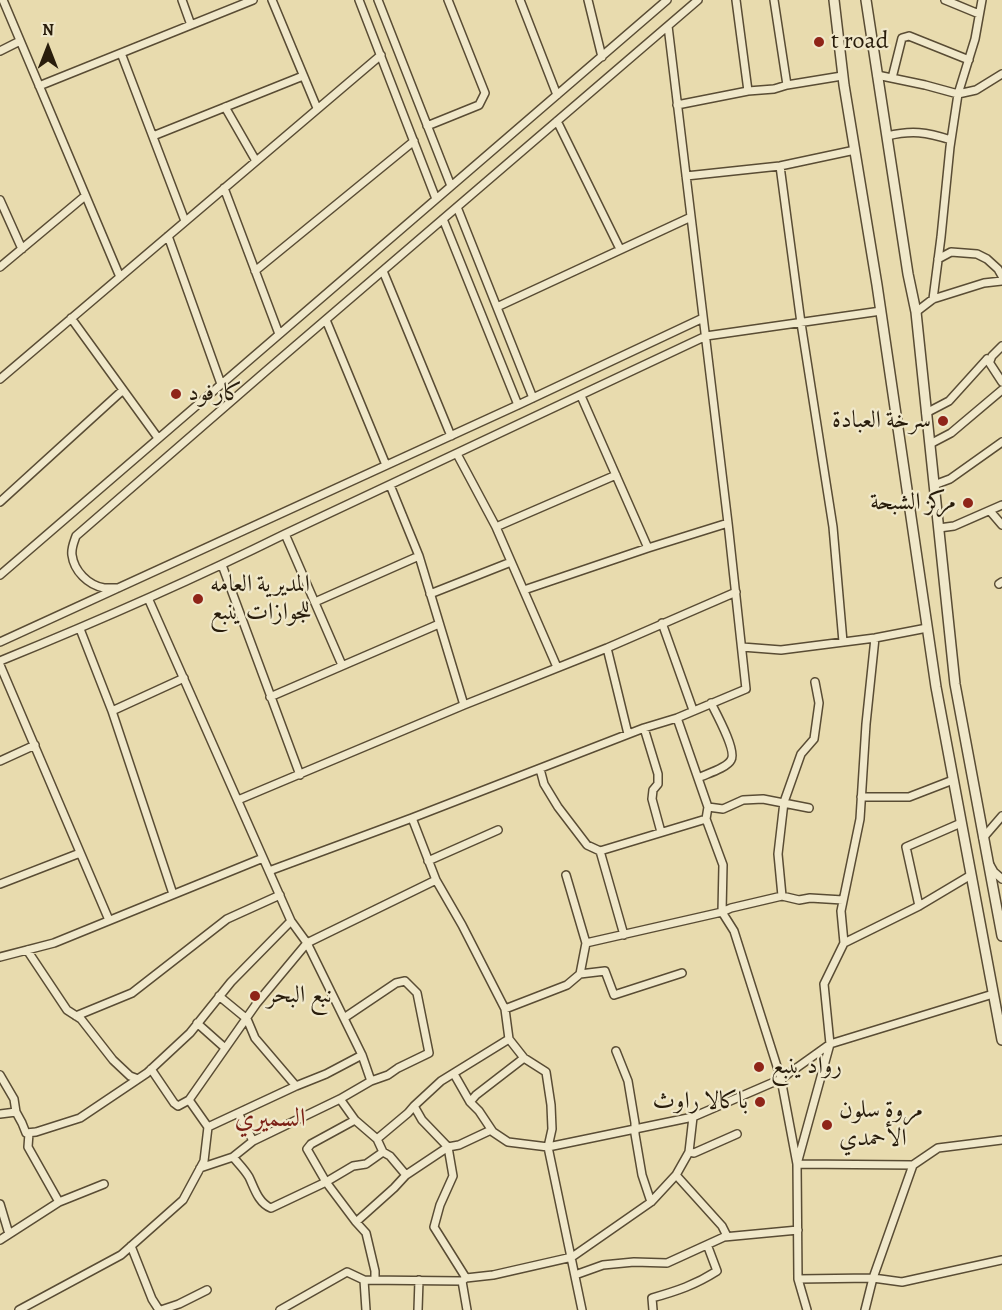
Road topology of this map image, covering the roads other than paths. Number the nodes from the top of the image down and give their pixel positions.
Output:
1 (3, 0) edge
2 (182, 0) edge
3 (253, 0) edge
4 (272, 0) edge
5 (359, 0) edge
6 (378, 0) edge
7 (448, 0) edge
8 (520, 0) edge
9 (588, 0) edge
10 (667, 0) edge
11 (698, 0) edge
12 (736, 0) edge
13 (774, 0) edge
14 (834, 0) edge
15 (866, 0) edge
16 (945, 0) edge
17 (982, 0) edge
18 (979, 14) junction
19 (191, 25) junction
20 (668, 26) junction
21 (20, 41) junction
22 (0, 51) edge
23 (121, 53) junction
24 (381, 55) junction
25 (602, 57) junction
26 (969, 60) junction
27 (1002, 74) edge
28 (877, 75) junction
29 (303, 76) junction
30 (842, 76) junction
31 (892, 78) junction
32 (787, 85) junction
33 (39, 86) junction
34 (748, 91) junction
35 (958, 94) junction
36 (557, 95) junction
37 (677, 105) junction
38 (225, 107) junction
39 (317, 108) junction
40 (557, 121) junction
41 (427, 126) junction
42 (153, 136) junction
43 (886, 136) junction
44 (951, 140) junction
45 (414, 141) junction
46 (855, 150) junction
47 (256, 161) junction
48 (780, 166) junction
49 (686, 176) junction
50 (451, 186) junction
51 (224, 188) junction
52 (86, 196) junction
53 (436, 199) junction
54 (0, 200) edge
55 (457, 207) junction
56 (691, 217) junction
57 (443, 219) junction
58 (186, 221) junction
59 (168, 236) junction
60 (22, 249) junction
61 (620, 249) junction
62 (938, 259) junction
63 (0, 267) edge
64 (255, 271) junction
65 (383, 271) junction
66 (120, 277) junction
67 (1002, 279) edge
68 (933, 299) junction
69 (497, 307) junction
70 (881, 311) junction
71 (916, 312) junction
72 (71, 318) junction
73 (703, 318) junction
74 (326, 320) junction
75 (801, 323) junction
76 (279, 334) junction
77 (706, 336) junction
78 (1002, 346) edge
79 (987, 359) junction
80 (0, 379) edge
81 (1002, 382) edge
82 (221, 384) junction
83 (123, 390) junction
84 (1002, 390) edge
85 (581, 396) junction
86 (533, 398) junction
87 (518, 405) junction
88 (926, 413) junction
89 (451, 436) junction
90 (158, 438) junction
91 (1002, 442) edge
92 (930, 444) junction
93 (457, 454) junction
94 (386, 465) junction
95 (616, 475) junction
96 (390, 485) junction
97 (934, 485) junction
98 (0, 502) edge
99 (1002, 506) edge
100 (990, 511) junction
101 (728, 523) junction
102 (1002, 525) edge
103 (496, 527) junction
104 (939, 528) junction
105 (285, 534) junction
106 (648, 548) junction
107 (418, 556) junction
108 (511, 562) junction
109 (222, 565) junction
110 (0, 575) edge
111 (118, 588) junction
112 (524, 590) junction
113 (736, 592) junction
114 (430, 594) junction
115 (148, 598) junction
116 (315, 602) junction
117 (662, 623) junction
118 (439, 624) junction
119 (927, 628) junction
120 (80, 629) junction
121 (875, 638) junction
122 (0, 642) edge
123 (843, 642) junction
124 (742, 647) junction
125 (607, 648) junction
126 (0, 663) edge
127 (342, 665) junction
128 (557, 667) junction
129 (184, 678) junction
130 (815, 682) dead end
131 (270, 697) junction
132 (711, 703) junction
133 (464, 705) junction
134 (693, 710) junction
135 (112, 711) junction
136 (677, 718) junction
137 (644, 728) junction
138 (628, 734) junction
139 (35, 745) junction
140 (0, 761) edge
141 (540, 769) junction
142 (300, 775) junction
143 (698, 778) junction
144 (953, 780) junction
145 (861, 796) junction
146 (238, 800) junction
147 (784, 802) junction
148 (708, 807) junction
149 (809, 808) dead end
150 (1002, 816) edge
151 (412, 818) junction
152 (706, 819) junction
153 (961, 823) junction
154 (498, 830) dead end
155 (661, 832) junction
156 (983, 838) junction
157 (600, 851) junction
158 (80, 853) junction
159 (263, 858) junction
160 (987, 860) junction
161 (428, 861) junction
162 (269, 871) junction
163 (566, 875) dead end
164 (971, 875) junction
165 (1002, 879) edge
166 (436, 880) junction
167 (0, 882) edge
168 (173, 894) junction
169 (280, 895) junction
170 (782, 896) junction
171 (843, 900) junction
172 (919, 906) junction
173 (722, 912) junction
174 (109, 920) junction
175 (291, 921) junction
176 (624, 935) junction
177 (1002, 936) edge
178 (307, 943) junction
179 (586, 943) junction
180 (844, 943) junction
181 (27, 950) junction
182 (0, 957) edge
183 (682, 973) dead end
184 (580, 974) junction
185 (993, 994) junction
186 (219, 996) junction
187 (505, 1010) junction
188 (76, 1016) junction
189 (247, 1018) junction
190 (344, 1018) junction
191 (197, 1023) junction
192 (509, 1039) junction
193 (1002, 1040) edge
194 (830, 1044) junction
195 (225, 1048) junction
196 (616, 1051) dead end
197 (362, 1054) junction
198 (524, 1058) junction
199 (151, 1069) junction
200 (454, 1074) junction
201 (0, 1075) edge
202 (138, 1079) junction
203 (781, 1079) junction
204 (371, 1081) junction
205 (296, 1086) junction
206 (340, 1099) junction
207 (189, 1100) junction
208 (470, 1102) junction
209 (414, 1106) junction
210 (16, 1112) junction
211 (238, 1113) junction
212 (0, 1114) edge
213 (693, 1117) junction
214 (355, 1120) junction
215 (208, 1127) junction
216 (491, 1130) junction
217 (635, 1130) junction
218 (29, 1133) junction
219 (737, 1134) dead end
220 (376, 1139) junction
221 (1002, 1140) edge
222 (253, 1141) junction
223 (448, 1147) junction
224 (548, 1147) junction
225 (383, 1152) junction
226 (689, 1152) junction
227 (233, 1157) junction
228 (797, 1164) junction
229 (913, 1165) junction
230 (200, 1168) junction
231 (406, 1174) junction
232 (676, 1175) junction
233 (326, 1182) junction
234 (104, 1184) dead end
235 (59, 1202) junction
236 (651, 1203) junction
237 (0, 1204) edge
238 (356, 1222) junction
239 (798, 1230) junction
240 (9, 1234) junction
241 (727, 1236) junction
242 (0, 1240) edge
243 (131, 1245) junction
244 (708, 1247) dead end
245 (572, 1257) junction
246 (1002, 1260) edge
247 (575, 1275) junction
248 (873, 1278) junction
249 (464, 1279) junction
250 (798, 1279) junction
251 (364, 1280) junction
252 (375, 1280) junction
253 (419, 1280) junction
254 (207, 1290) dead end
255 (19, 1310) edge
256 (160, 1310) edge
257 (280, 1310) edge
258 (366, 1310) edge
259 (418, 1310) edge
260 (467, 1310) edge
261 (582, 1310) edge
262 (652, 1310) edge
263 (807, 1310) edge
264 (865, 1310) edge

1 - 21 street
2 - 19 street
3 - 19 street
4 - 29 street
5 - 24 street
6 - 41 street
7 - 41 street
8 - 36 street
9 - 25 street
10 - 25 street
11 - 20 street
12 - 34 street
13 - 32 street
14 - 30 street
15 - 28 street
16 - 18 street
17 - 18 street
18 - 26 street
19 - 23 street
20 - 37 street
20 - 40 street
21 - 22 street
21 - 33 street
23 - 33 street
23 - 42 street
24 - 39 street
24 - 45 street
25 - 36 street
26 - 31 street
26 - 35 street
27 - 35 street
28 - 31 street
28 - 43 street
29 - 38 street
29 - 39 street
30 - 32 street
30 - 46 street
31 - 35 street
32 - 34 street
33 - 52 street
34 - 37 street
35 - 44 street
36 - 50 street
37 - 49 street
38 - 42 street
38 - 47 street
39 - 47 street
40 - 55 street
40 - 61 street
41 - 50 street
42 - 58 street
43 - 44 street
43 - 71 street
44 - 62 street
45 - 53 street
45 - 64 street
46 - 48 street
46 - 70 street
47 - 51 street
48 - 49 street
48 - 75 street
49 - 56 street
50 - 53 street
51 - 58 street
51 - 64 street
52 - 60 street
52 - 66 street
53 - 76 street
54 - 60 street
55 - 57 street
55 - 69 street
56 - 61 street
56 - 73 street
57 - 65 street
57 - 87 street
58 - 59 street
59 - 66 street
59 - 82 street
60 - 63 street
61 - 69 street
62 - 67 street
62 - 68 street
64 - 76 street
65 - 74 street
65 - 89 street
66 - 72 street
67 - 68 street
68 - 71 street
69 - 86 street
70 - 75 street
70 - 119 street
71 - 88 street
72 - 80 street
72 - 83 street
73 - 77 street
73 - 86 street
74 - 94 street
74 - 111 street
75 - 77 street
75 - 123 street
76 - 82 street
77 - 85 street
77 - 101 street
78 - 79 street
79 - 81 street
79 - 88 street
82 - 90 street
83 - 90 street
83 - 98 street
84 - 92 street
85 - 93 street
85 - 95 street
86 - 87 street
87 - 89 street
88 - 92 street
89 - 94 street
90 - 110 street
91 - 97 street
92 - 97 street
93 - 96 street
93 - 103 street
94 - 111 street
95 - 103 street
95 - 106 street
96 - 105 street
96 - 107 street
97 - 104 street
99 - 100 street
100 - 102 street
100 - 104 street
101 - 106 street
101 - 113 street
103 - 108 street
104 - 156 street
105 - 109 street
105 - 116 street
106 - 112 street
107 - 114 street
107 - 116 street
108 - 112 street
108 - 114 street
109 - 115 street
109 - 131 street
111 - 122 street
112 - 128 street
113 - 117 street
113 - 124 street
114 - 118 street
115 - 120 street
115 - 129 street
116 - 127 street
117 - 125 street
117 - 134 street
118 - 127 street
118 - 133 street
119 - 121 street
119 - 144 street
120 - 126 street
120 - 135 street
121 - 123 street
121 - 145 street
123 - 124 street
124 - 132 street
125 - 128 street
125 - 138 street
126 - 139 street
127 - 131 street
128 - 133 street
129 - 135 street
129 - 146 street
130 - 147 street
131 - 142 street
132 - 134 street
132 - 143 street
133 - 142 street
134 - 136 street
135 - 168 street
136 - 137 street
136 - 143 street
137 - 138 street
137 - 155 street
138 - 141 street
139 - 140 street
139 - 158 street
141 - 151 street
141 - 157 street
142 - 146 street
143 - 148 street
144 - 145 street
144 - 153 street
145 - 171 street
146 - 159 street
147 - 148 street
147 - 149 street
147 - 170 street
148 - 152 street
150 - 156 street
151 - 161 street
151 - 162 street
152 - 155 street
152 - 173 street
153 - 164 street
153 - 172 street
154 - 161 street
155 - 157 street
156 - 160 street
157 - 176 street
158 - 167 street
158 - 174 street
159 - 162 street
159 - 168 street
160 - 165 street
160 - 177 street
161 - 166 street
162 - 169 street
163 - 179 street
164 - 172 street
164 - 185 street
166 - 178 street
166 - 187 street
168 - 174 street
169 - 175 street
169 - 188 street
170 - 171 street
170 - 173 street
171 - 180 street
172 - 180 street
173 - 176 street
173 - 203 street
174 - 181 street
175 - 178 street
175 - 186 street
176 - 179 street
178 - 189 street
178 - 190 street
179 - 184 street
180 - 194 street
181 - 182 street
181 - 188 street
183 - 184 street
184 - 187 street
185 - 193 street
185 - 194 street
186 - 189 street
186 - 191 street
187 - 192 street
188 - 202 street
189 - 195 street
189 - 205 street
190 - 197 street
190 - 204 street
191 - 195 street
191 - 199 street
192 - 198 street
192 - 200 street
194 - 203 street
194 - 228 street
195 - 207 street
196 - 217 street
197 - 204 street
197 - 205 street
198 - 208 street
198 - 224 street
199 - 202 street
199 - 207 street
200 - 208 street
200 - 209 street
201 - 210 street
202 - 218 street
203 - 213 street
203 - 228 street
204 - 206 street
205 - 211 street
206 - 214 street
206 - 222 street
207 - 215 street
208 - 216 street
209 - 220 street
209 - 223 street
210 - 212 street
210 - 218 street
211 - 215 street
211 - 222 street
213 - 217 street
213 - 226 street
214 - 220 street
214 - 233 street
215 - 230 street
216 - 223 street
216 - 224 street
217 - 224 street
217 - 236 street
218 - 235 street
219 - 226 street
220 - 225 street
221 - 229 street
222 - 227 street
223 - 231 street
223 - 249 street
224 - 245 street
225 - 231 street
225 - 233 street
226 - 232 street
227 - 230 street
227 - 233 street
228 - 229 street
228 - 239 street
229 - 248 street
230 - 243 street
231 - 238 street
232 - 236 street
232 - 241 street
233 - 238 street
234 - 235 street
235 - 240 street
236 - 245 street
237 - 240 street
238 - 252 street
239 - 241 street
239 - 250 street
240 - 242 street
241 - 247 street
243 - 255 street
243 - 256 street
244 - 262 street
245 - 247 street
245 - 249 street
246 - 248 street
247 - 261 street
248 - 250 street
248 - 264 street
249 - 253 street
249 - 260 street
250 - 263 street
251 - 252 street
251 - 257 street
251 - 258 street
252 - 253 street
253 - 259 street
254 - 256 street

